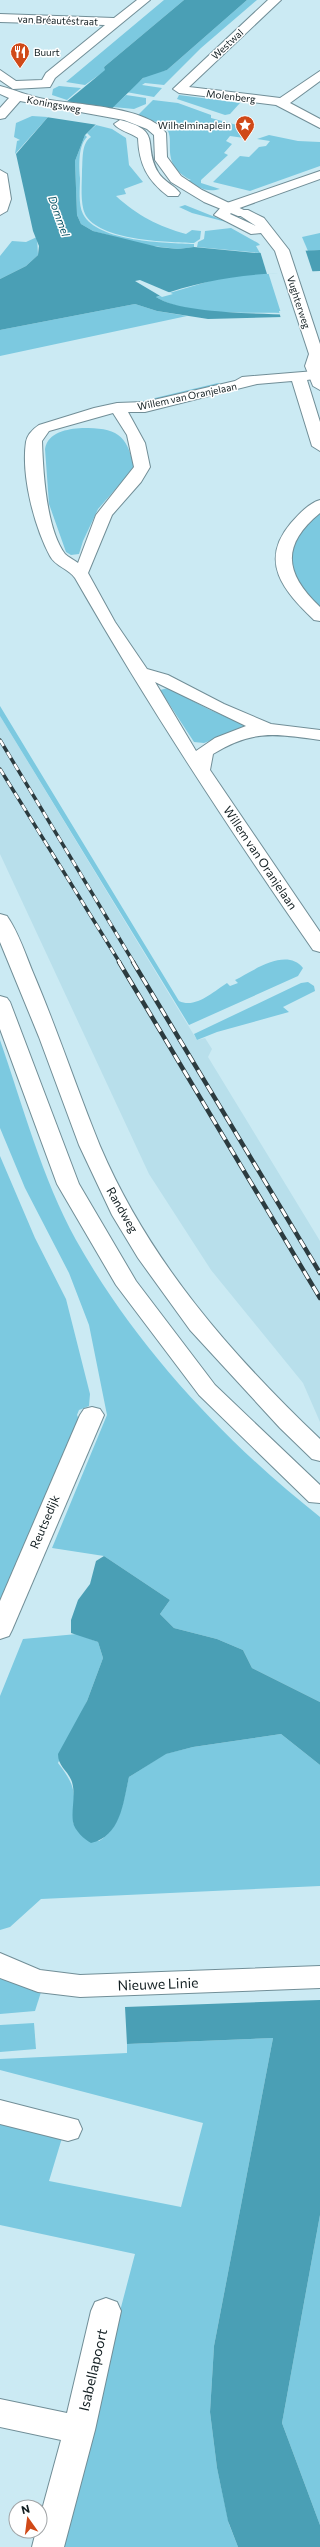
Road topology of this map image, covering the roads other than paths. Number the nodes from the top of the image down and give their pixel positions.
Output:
1 (144, 0) edge
2 (275, 0) edge
3 (0, 18) edge
4 (116, 22) junction
5 (0, 74) edge
6 (320, 75) edge
7 (180, 89) joint
8 (0, 90) edge
9 (6, 101) edge
10 (282, 103) junction
11 (320, 124) edge
12 (0, 174) edge
13 (320, 175) edge
14 (320, 184) edge
15 (0, 211) edge
16 (225, 211) junction
17 (244, 213) junction
18 (272, 237) junction
19 (318, 356) edge
20 (298, 376) junction
21 (318, 380) edge
22 (117, 408) junction
23 (320, 446) edge
24 (320, 505) edge
25 (80, 573) junction
26 (320, 616) edge
27 (141, 673) junction
28 (265, 728) junction
29 (320, 735) edge
30 (201, 770) junction
31 (0, 920) edge
32 (318, 941) edge
33 (0, 1002) edge
34 (92, 1415) dead end
35 (320, 1453) edge
36 (317, 1496) dead end
37 (0, 1630) edge
38 (0, 1964) edge
39 (320, 1977) edge
40 (0, 2112) edge
41 (68, 2129) dead end
42 (106, 2311) dead end
43 (0, 2413) edge
44 (79, 2430) junction
45 (48, 2547) edge

1 - 4 street
2 - 7 street, Westwal
3 - 4 street, van Bréautéstraat
4 - 9 street
5 - 9 street, Koningsweg
6 - 10 street
7 - 10 street, Molenberg
8 - 9 street, Koningsweg
9 - 16 street, Koningsweg
10 - 11 street
12 - 15 street
13 - 16 street
14 - 17 street
16 - 17 street
16 - 18 street
17 - 18 street
18 - 19 street, Vughterweg
19 - 21 street, Vughterweg
20 - 21 street, Willem van Oranjelaan
20 - 22 street, Willem van Oranjelaan
20 - 23 street
22 - 25 street, Willem van Oranjelaan
22 - 25 street, Willem van Oranjelaan
24 - 26 street
25 - 27 street, Willem van Oranjelaan
27 - 28 street
27 - 30 street, Willem van Oranjelaan
28 - 29 street
28 - 30 street
30 - 32 street, Willem van Oranjelaan
31 - 35 street, Randweg
33 - 36 street
34 - 37 street, Reutsedijk
38 - 39 street, Nieuwe Linie
40 - 41 street
42 - 44 street, Isabellapoort
43 - 44 street
44 - 45 street, Isabellapoort

